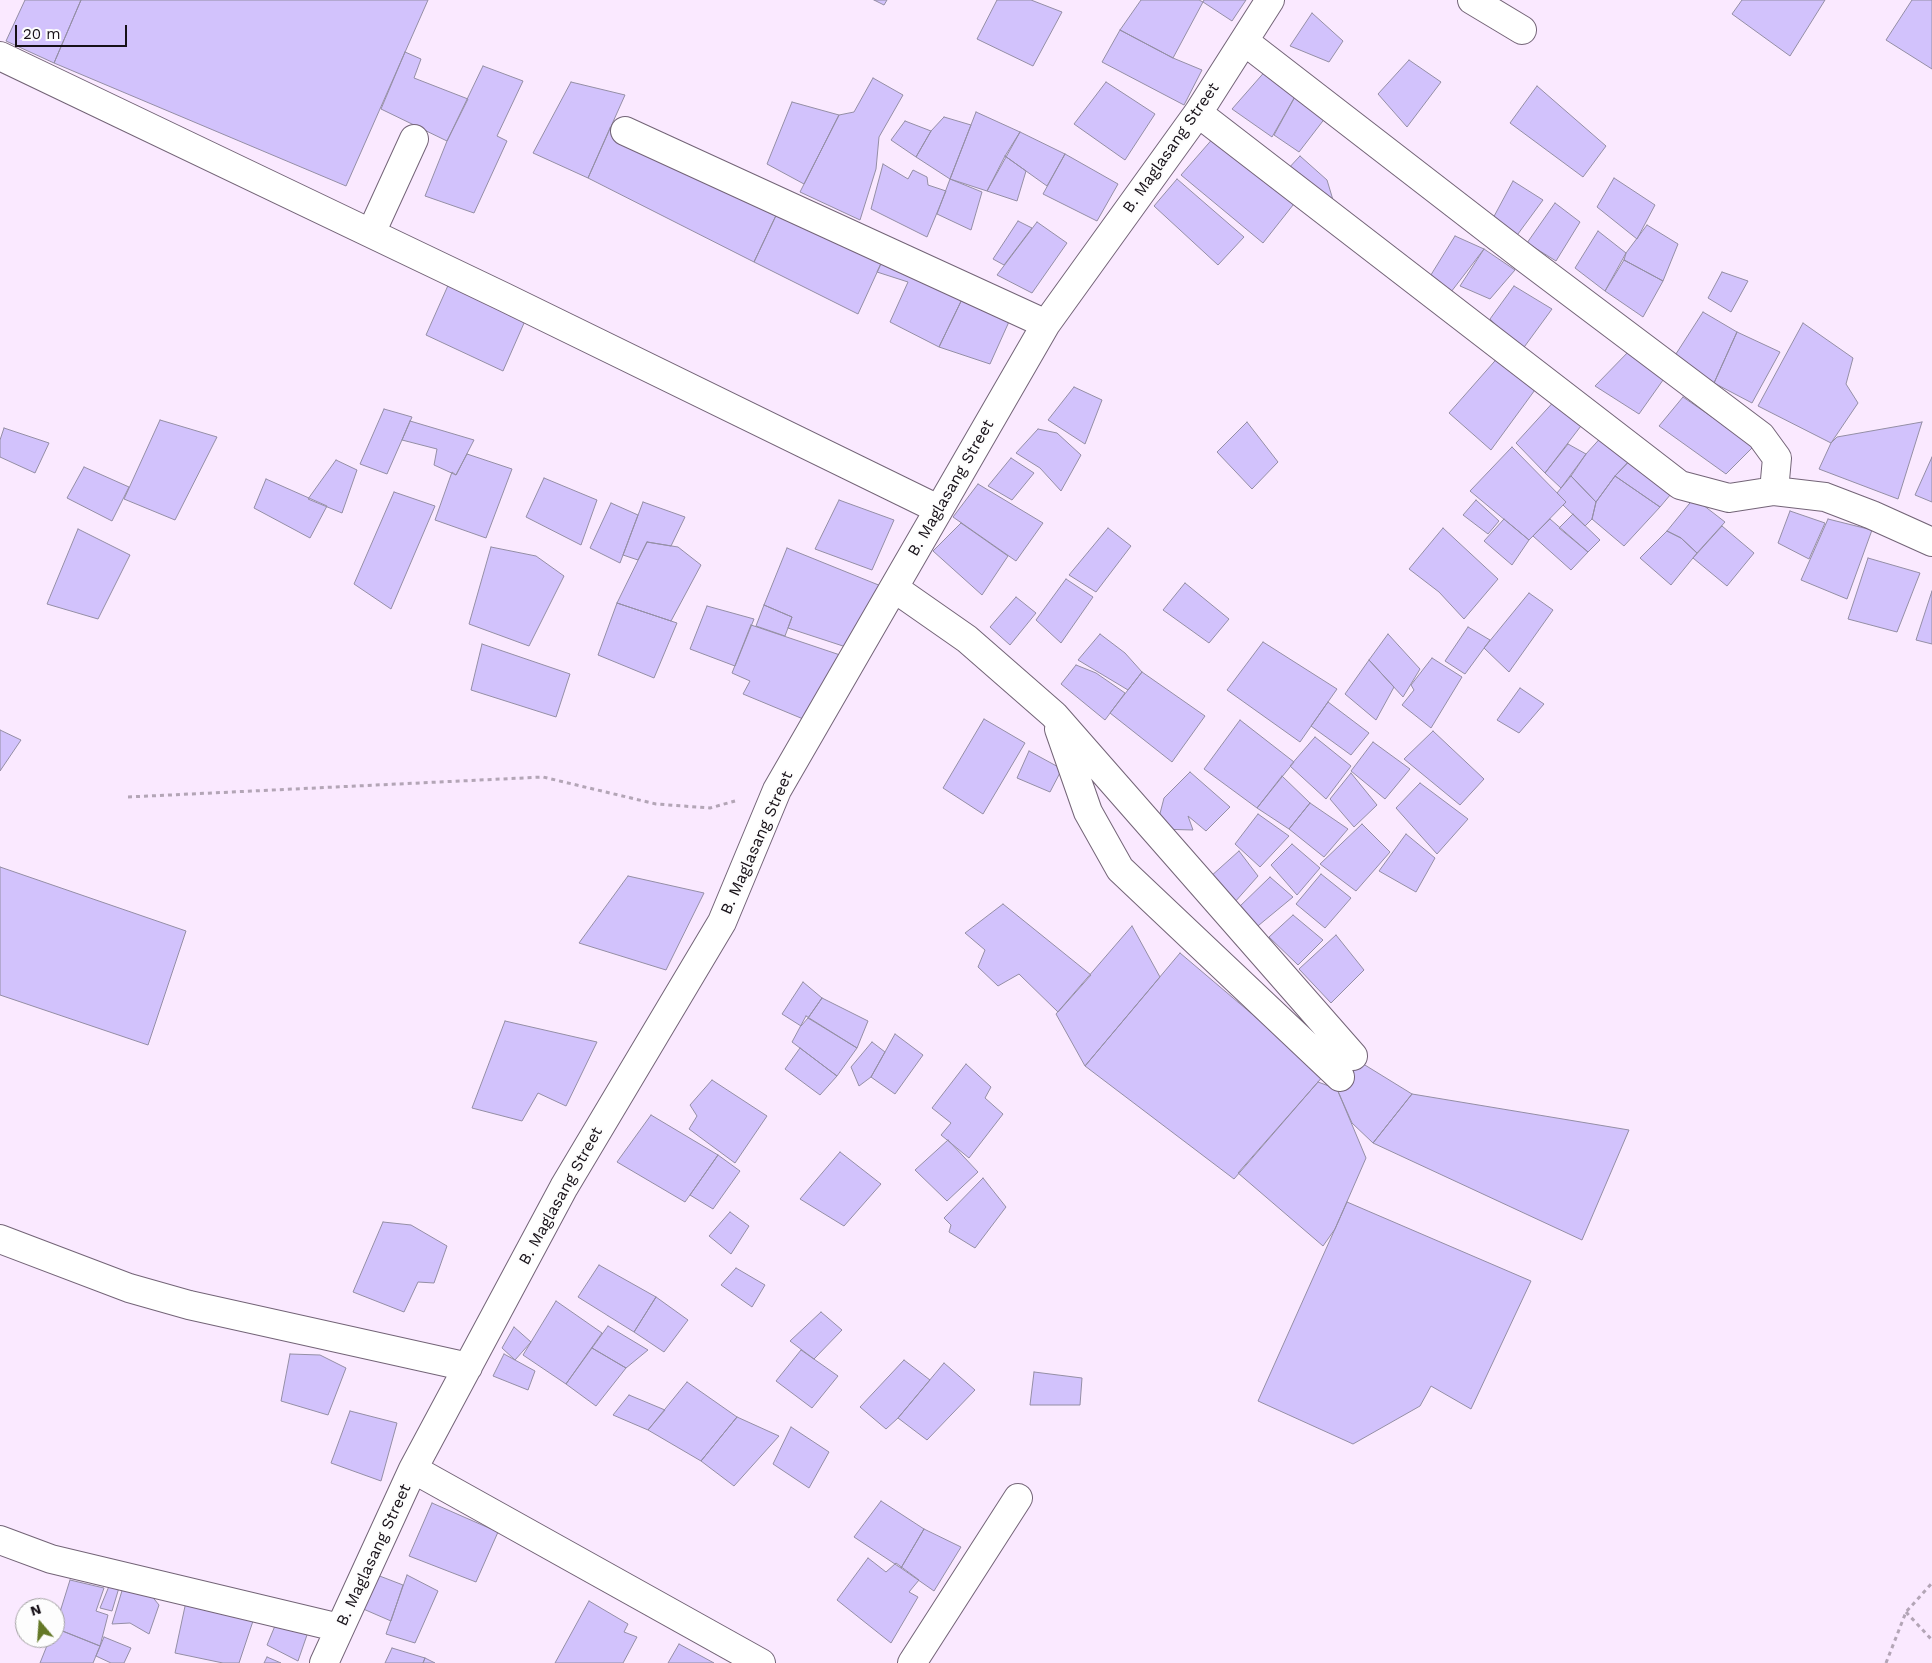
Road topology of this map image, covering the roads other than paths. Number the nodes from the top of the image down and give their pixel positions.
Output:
1 (1270, 0) edge
2 (1472, 0) edge
3 (1522, 30) dead end
4 (1244, 41) junction
5 (0, 56) edge
6 (1198, 113) junction
7 (625, 131) dead end
8 (414, 139) dead end
9 (371, 233) junction
10 (1046, 324) junction
11 (1774, 490) junction
12 (938, 509) junction
13 (1932, 542) edge
14 (894, 588) junction
15 (1054, 715) junction
16 (0, 1239) edge
17 (468, 1366) junction
18 (413, 1469) junction
19 (1018, 1498) dead end
20 (0, 1540) edge
21 (340, 1628) junction
22 (324, 1663) edge
23 (761, 1663) edge
24 (912, 1663) edge

1 - 4 street, B. Maglasang Street
2 - 3 street
4 - 6 street, B. Maglasang Street
4 - 11 street
5 - 9 street
6 - 10 street, B. Maglasang Street
6 - 11 street
7 - 10 street
8 - 9 street
9 - 12 street
10 - 12 street, B. Maglasang Street
11 - 13 street
12 - 14 street, B. Maglasang Street
14 - 15 street
14 - 17 street, B. Maglasang Street
15 - 15 street
16 - 17 street
17 - 18 street, B. Maglasang Street
18 - 21 street, B. Maglasang Street
18 - 23 street
19 - 24 street
20 - 21 street
21 - 22 street, B. Maglasang Street

